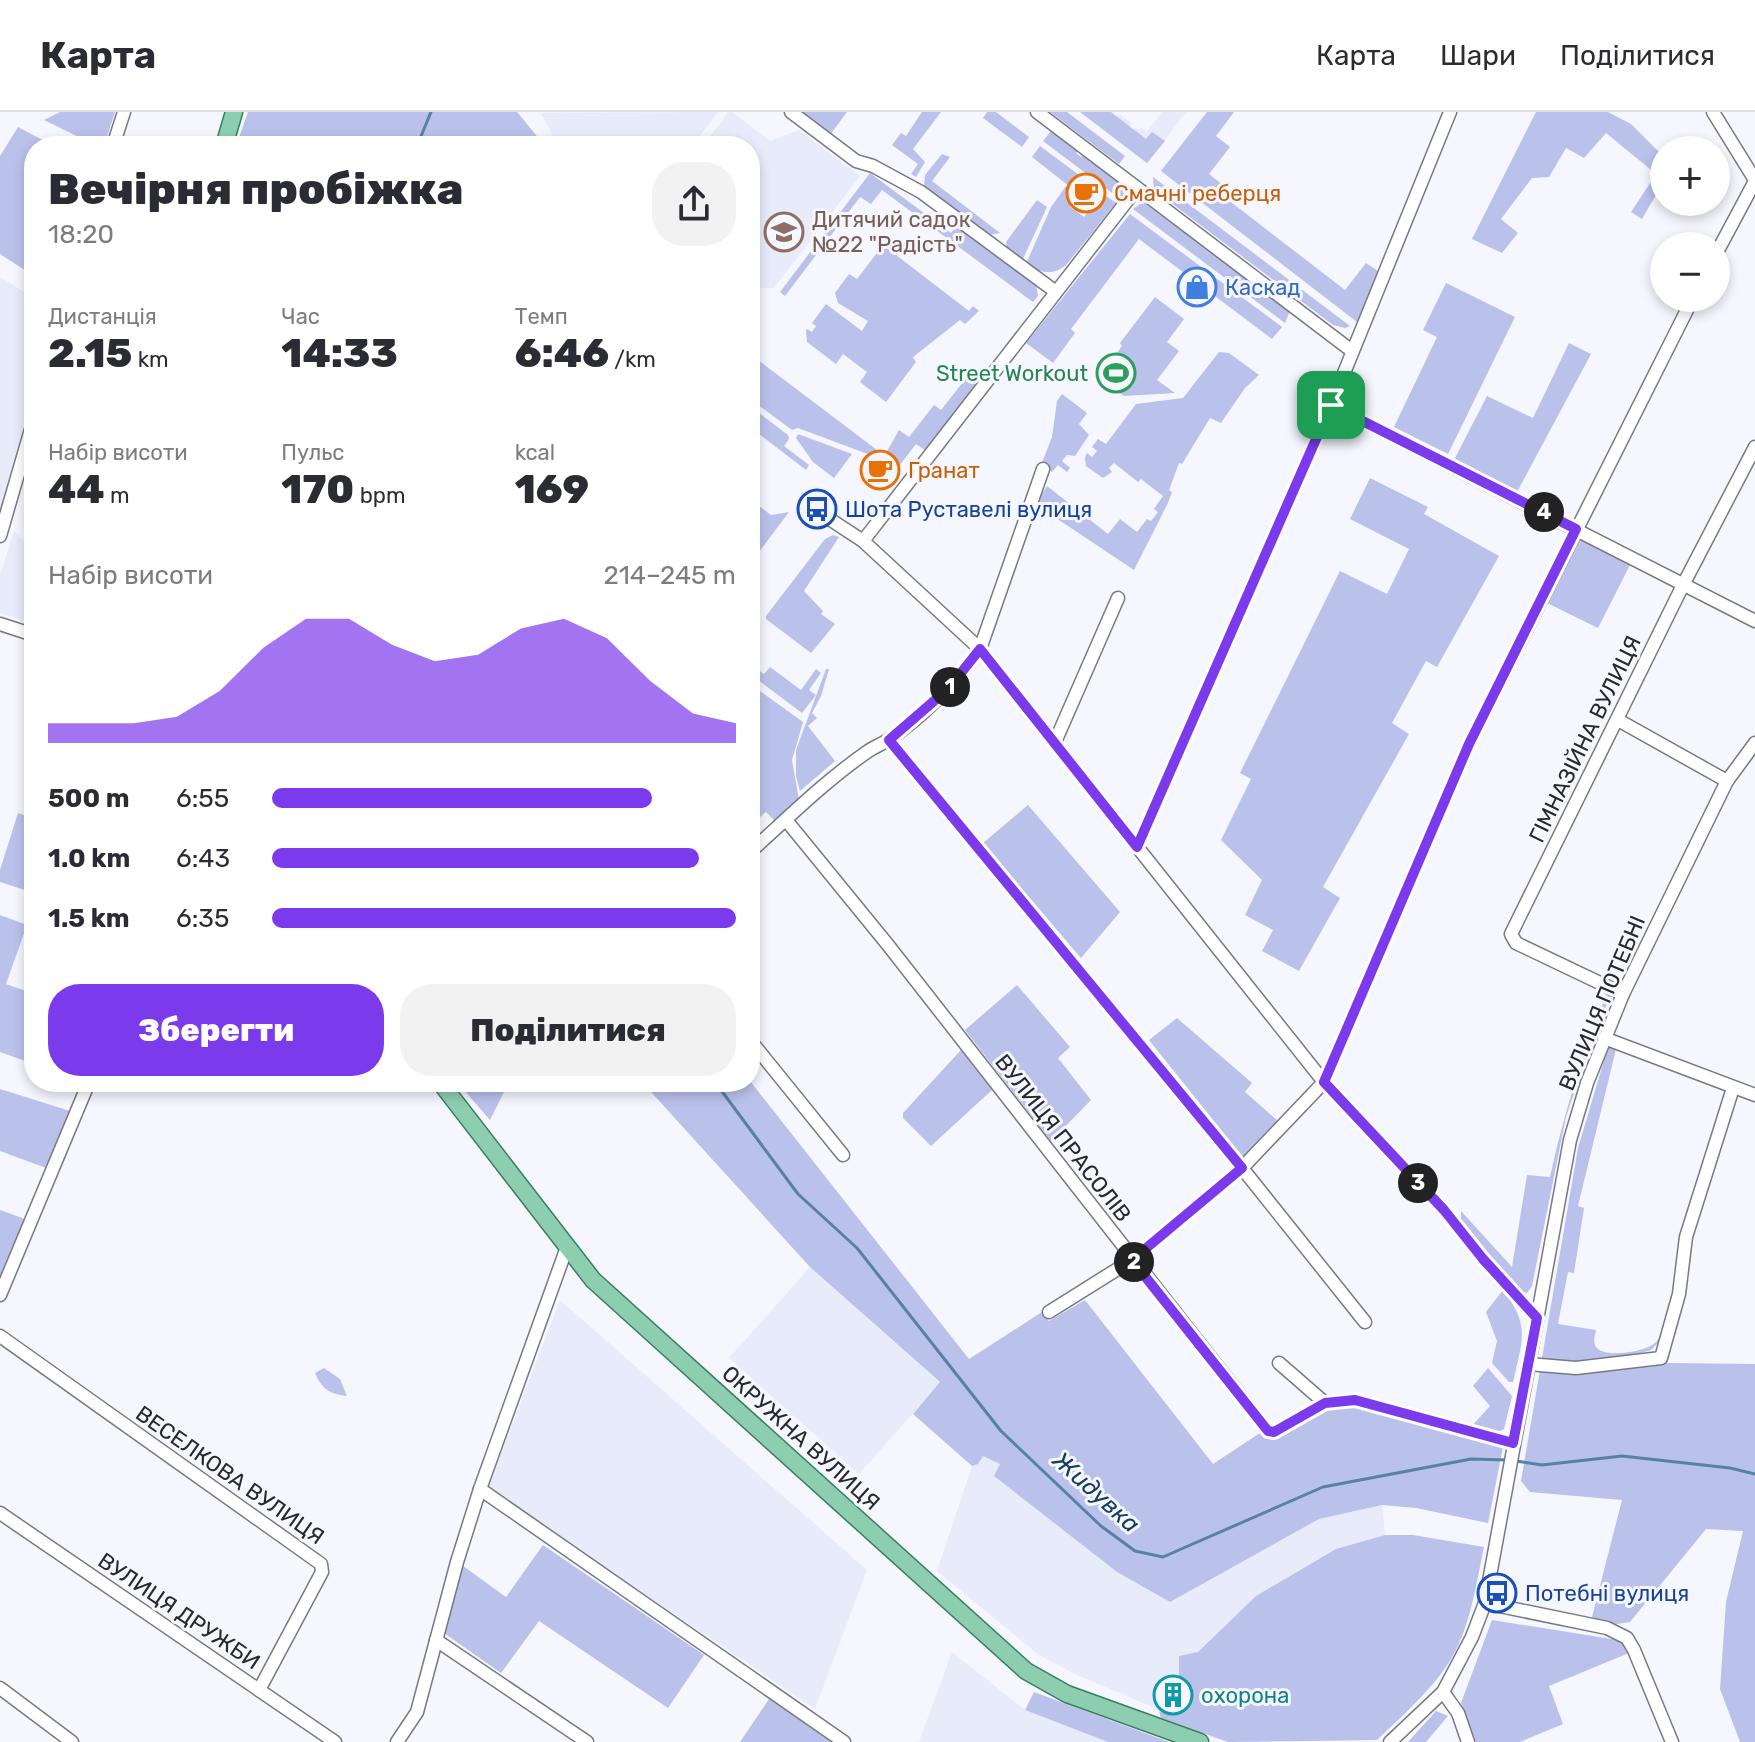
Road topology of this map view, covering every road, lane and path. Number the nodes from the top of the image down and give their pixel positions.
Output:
1 (124, 112) edge
2 (234, 112) edge
3 (791, 112) edge
4 (1037, 112) edge
5 (1450, 112) edge
6 (1713, 112) edge
7 (116, 136) edge
8 (227, 136) edge
9 (1755, 180) edge
10 (1137, 188) junction
11 (1728, 232) edge
12 (1056, 292) junction
13 (1686, 312) edge
14 (1352, 351) junction
15 (1331, 405) junction
16 (1755, 447) edge
17 (24, 453) edge
18 (1043, 469) dead end
19 (828, 518) dead end
20 (1576, 529) junction
21 (0, 536) edge
22 (863, 541) junction
23 (1683, 585) junction
24 (1118, 598) dead end
25 (1755, 621) edge
26 (0, 624) edge
27 (24, 632) edge
28 (980, 649) junction
29 (1618, 720) junction
30 (889, 740) junction
31 (1055, 742) junction
32 (1755, 743) edge
33 (1727, 781) junction
34 (786, 820) junction
35 (760, 843) edge
36 (1137, 847) junction
37 (1623, 994) junction
38 (1604, 1038) junction
39 (760, 1052) edge
40 (1324, 1082) junction
41 (1733, 1088) junction
42 (85, 1092) edge
43 (448, 1092) edge
44 (1755, 1095) edge
45 (843, 1155) dead end
46 (1242, 1168) junction
47 (567, 1247) junction
48 (1132, 1260) junction
49 (0, 1295) edge
50 (1049, 1312) dead end
51 (1537, 1318) junction
52 (1365, 1322) dead end
53 (0, 1336) edge
54 (1279, 1363) dead end
55 (1528, 1364) junction
56 (1325, 1403) junction
57 (1513, 1448) junction
58 (480, 1489) junction
59 (0, 1513) edge
60 (1485, 1603) junction
61 (436, 1640) junction
62 (0, 1688) edge
63 (259, 1690) junction
64 (1443, 1692) junction
65 (72, 1742) edge
66 (335, 1742) edge
67 (397, 1742) edge
68 (587, 1742) edge
69 (844, 1742) edge
70 (1200, 1742) edge
71 (1390, 1742) edge
72 (1468, 1742) edge
73 (1672, 1742) edge

1 - 7 street
2 - 8 main road
3 - 12 street
4 - 10 street
5 - 14 street
6 - 9 street
9 - 11 street
10 - 12 street
10 - 14 street
12 - 22 street
13 - 20 street
14 - 15 street
15 - 20 street
15 - 36 street
16 - 23 street, ГІМНАЗІЙНА ВУЛИЦЯ
17 - 21 street
18 - 28 street
19 - 22 street
20 - 23 street
20 - 40 street
22 - 28 street
23 - 25 street
23 - 29 street, ГІМНАЗІЙНА ВУЛИЦЯ
24 - 31 street
26 - 27 street
28 - 30 street
28 - 31 street
29 - 33 street
29 - 37 street, ГІМНАЗІЙНА ВУЛИЦЯ
30 - 34 street
30 - 46 street
31 - 36 street
32 - 33 street, ВУЛИЦЯ ПОТЕБНІ
33 - 37 street, ВУЛИЦЯ ПОТЕБНІ
34 - 35 street
34 - 48 street, ВУЛИЦЯ ПРАСОЛІВ
36 - 40 street
37 - 38 street, ВУЛИЦЯ ПОТЕБНІ
38 - 41 street
38 - 51 street, ВУЛИЦЯ ПОТЕБНІ
39 - 45 street
40 - 46 street
40 - 51 street
41 - 44 street
41 - 55 street
42 - 49 street
43 - 47 main road, ОКРУЖНА ВУЛИЦЯ
46 - 48 street
46 - 52 street
47 - 58 street
47 - 70 main road, ОКРУЖНА ВУЛИЦЯ
48 - 50 street
48 - 56 street, ВУЛИЦЯ ПРАСОЛІВ
51 - 55 street, ВУЛИЦЯ ПОТЕБНІ
53 - 63 street, ВЕСЕЛКОВА ВУЛИЦЯ
54 - 56 street
55 - 57 street, ВУЛИЦЯ ПОТЕБНІ
56 - 57 street
57 - 60 street, ВУЛИЦЯ ПОТЕБНІ
58 - 61 street
58 - 69 street
59 - 63 street, ВУЛИЦЯ ДРУЖБИ
60 - 64 street, ВУЛИЦЯ ПОТЕБНІ
60 - 73 street
61 - 67 street
61 - 68 street
62 - 65 street
63 - 66 street, ВУЛИЦЯ ДРУЖБИ
64 - 71 street, ВУЛИЦЯ ПОТЕБНІ
64 - 72 street

